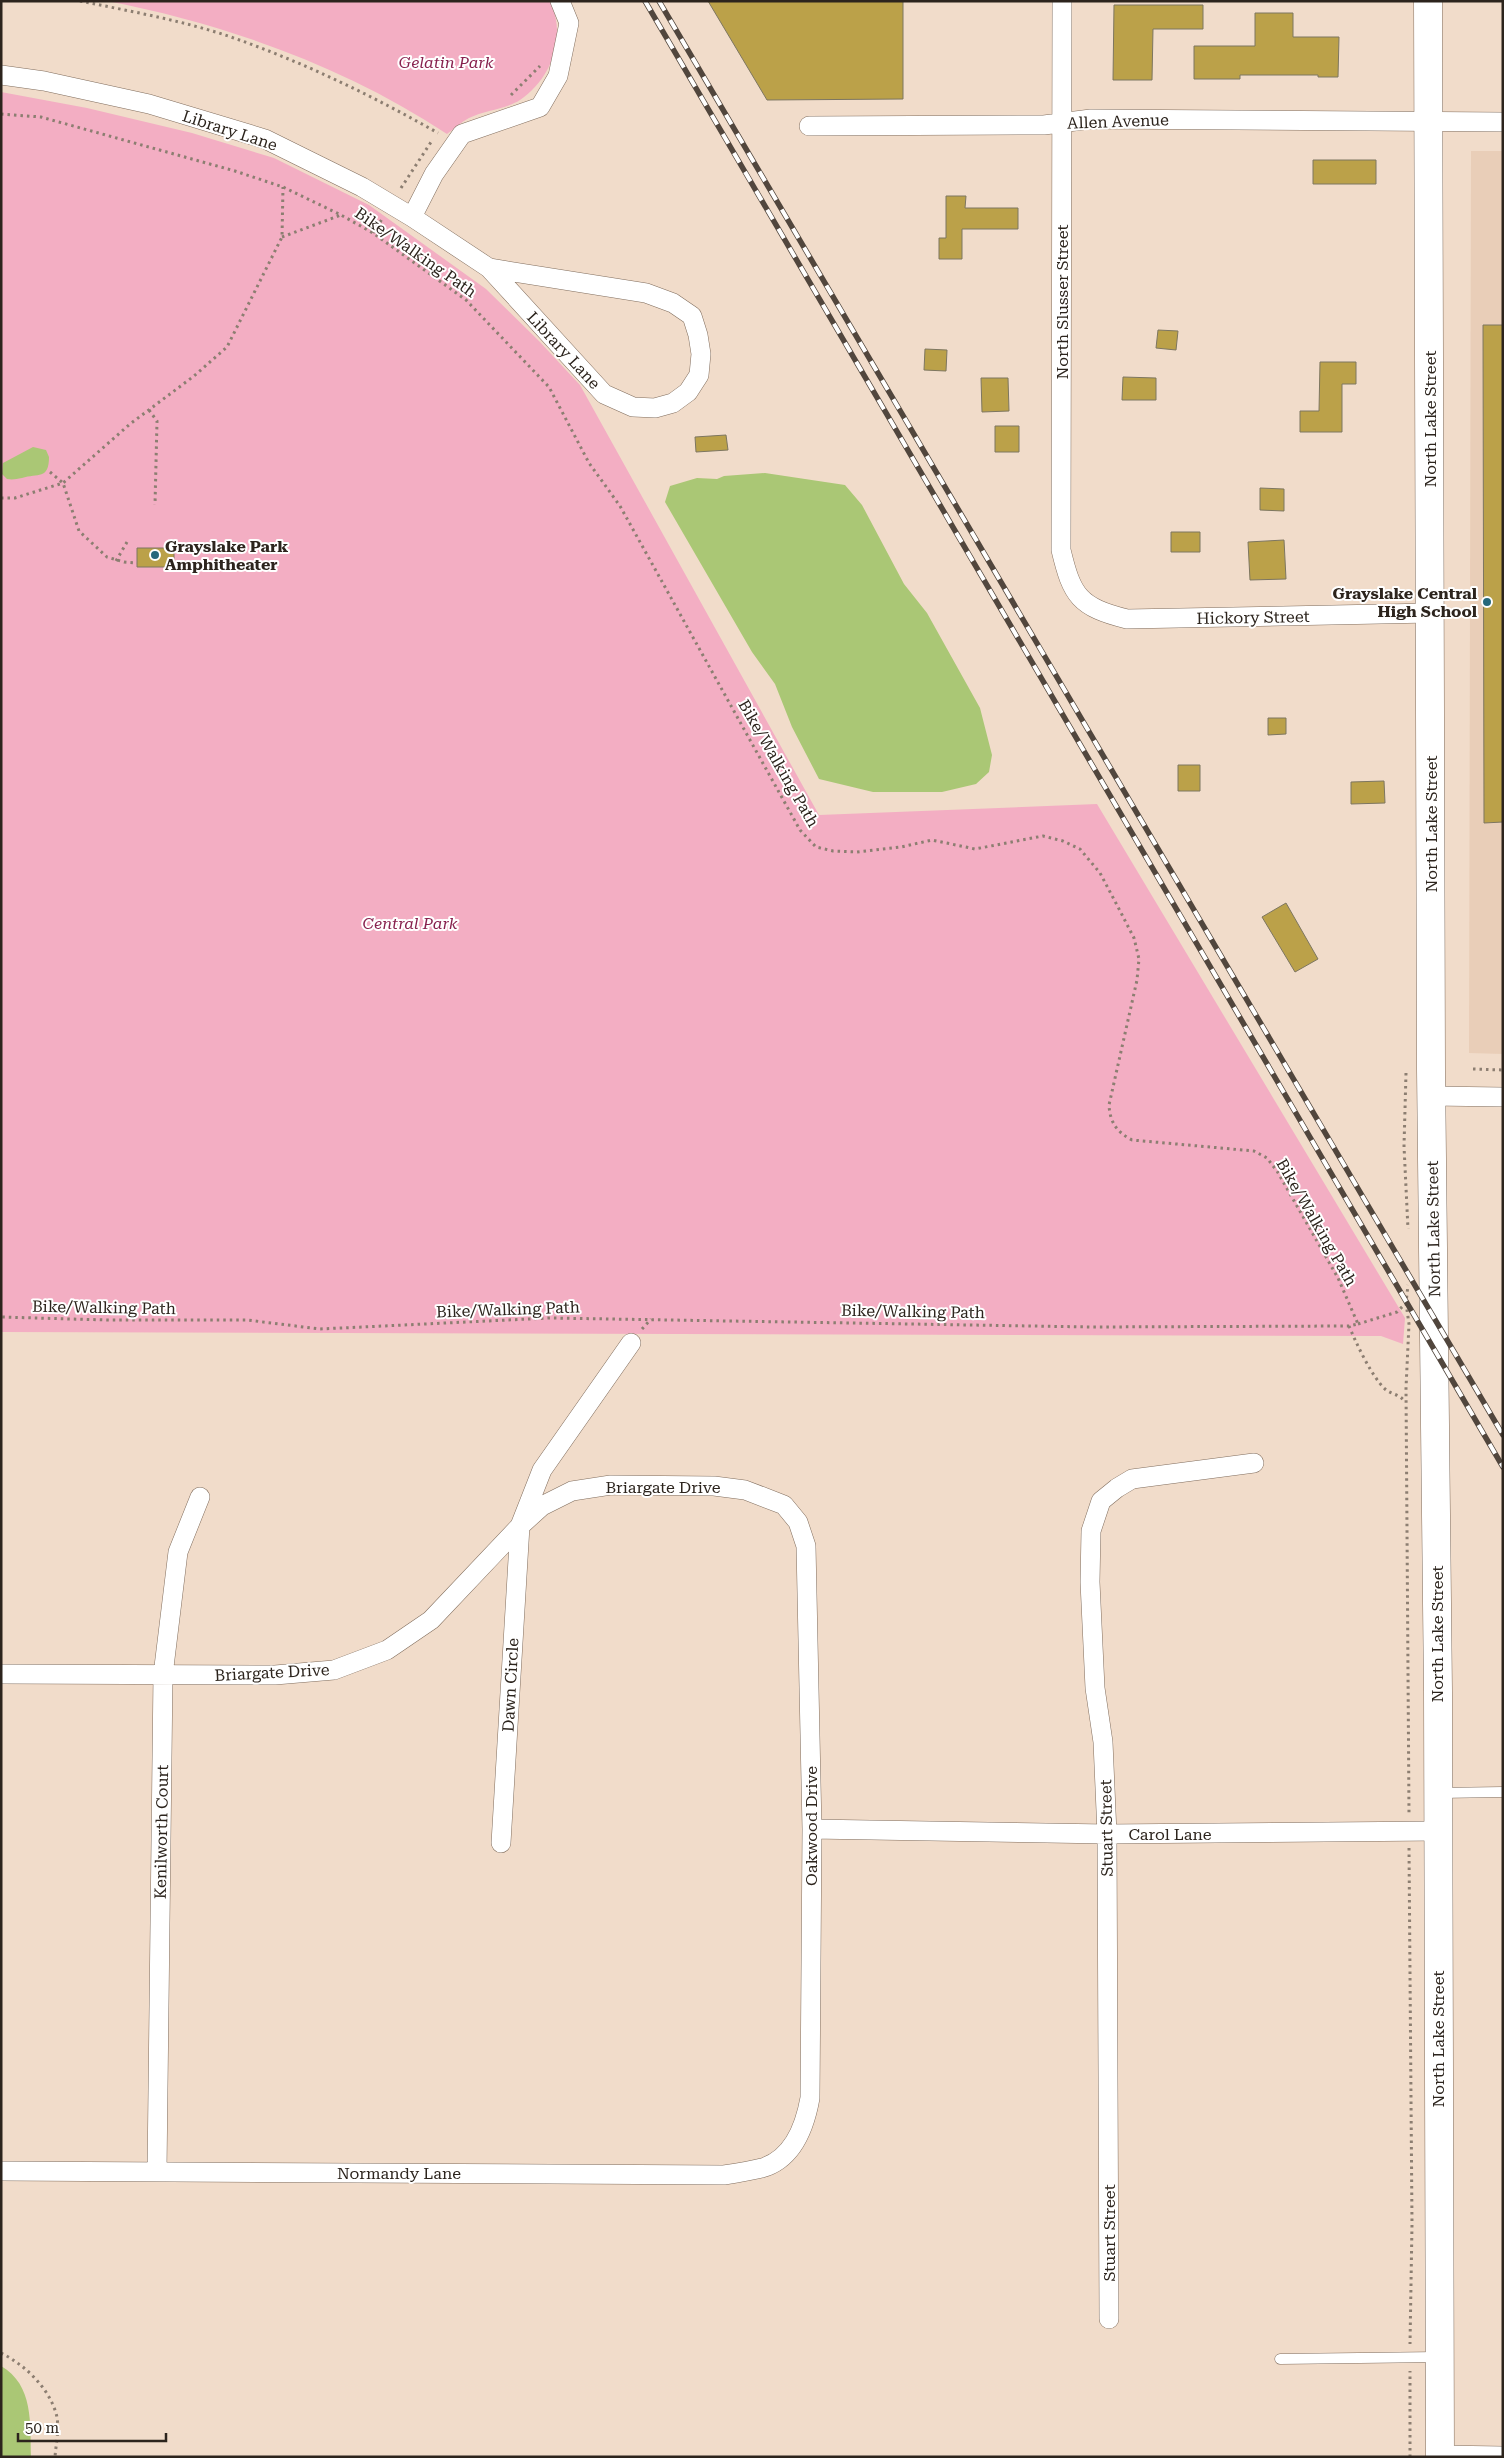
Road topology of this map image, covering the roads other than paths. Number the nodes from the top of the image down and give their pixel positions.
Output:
1 (560, 1) edge
2 (1062, 1) edge
3 (1428, 1) edge
4 (1, 76) edge
5 (1062, 122) junction
6 (1428, 122) junction
7 (1503, 122) edge
8 (809, 126) dead end
9 (412, 217) junction
10 (489, 268) junction
11 (1080, 599) joint
12 (1431, 613) junction
13 (1432, 1096) junction
14 (1503, 1097) edge
15 (631, 1343) dead end
16 (1254, 1463) dead end
17 (200, 1497) dead end
18 (784, 1505) joint
19 (520, 1526) junction
20 (1, 1674) edge
21 (163, 1675) junction
22 (1503, 1792) edge
23 (1438, 1793) junction
24 (812, 1829) junction
25 (1437, 1831) junction
26 (1107, 1834) junction
27 (501, 1844) dead end
28 (790, 2148) joint
29 (1, 2171) edge
30 (157, 2172) junction
31 (1109, 2319) dead end
32 (1439, 2357) junction
33 (1280, 2359) dead end
34 (1440, 2456) edge
35 (1503, 2456) edge

1 - 9 street
2 - 5 street, North Slusser Street
3 - 6 street, North Lake Street
4 - 9 street, Library Lane
5 - 6 street, Allen Avenue
5 - 8 street, Allen Avenue
5 - 11 street, North Slusser Street
6 - 7 street, Allen Avenue
6 - 12 street, North Lake Street
9 - 10 street, Library Lane
10 - 10 street, Library Lane
11 - 12 street, Hickory Street
12 - 13 street, North Lake Street
13 - 14 street
13 - 23 street, North Lake Street
15 - 19 street, Briargate Drive
16 - 26 street, Stuart Street
17 - 21 street, Kenilworth Court
18 - 19 street, Briargate Drive
18 - 24 street, Oakwood Drive
19 - 21 street, Briargate Drive
19 - 27 street, Dawn Circle
20 - 21 street, Briargate Drive
21 - 30 street, Kenilworth Court
22 - 23 lane
23 - 25 street, North Lake Street
24 - 26 street, Carol Lane
24 - 28 street, Oakwood Drive
25 - 26 street, Carol Lane
25 - 32 street, North Lake Street
26 - 31 street, Stuart Street
28 - 30 street, Normandy Lane
29 - 30 street, Normandy Lane
32 - 33 lane
32 - 34 street, North Lake Street
34 - 35 street

